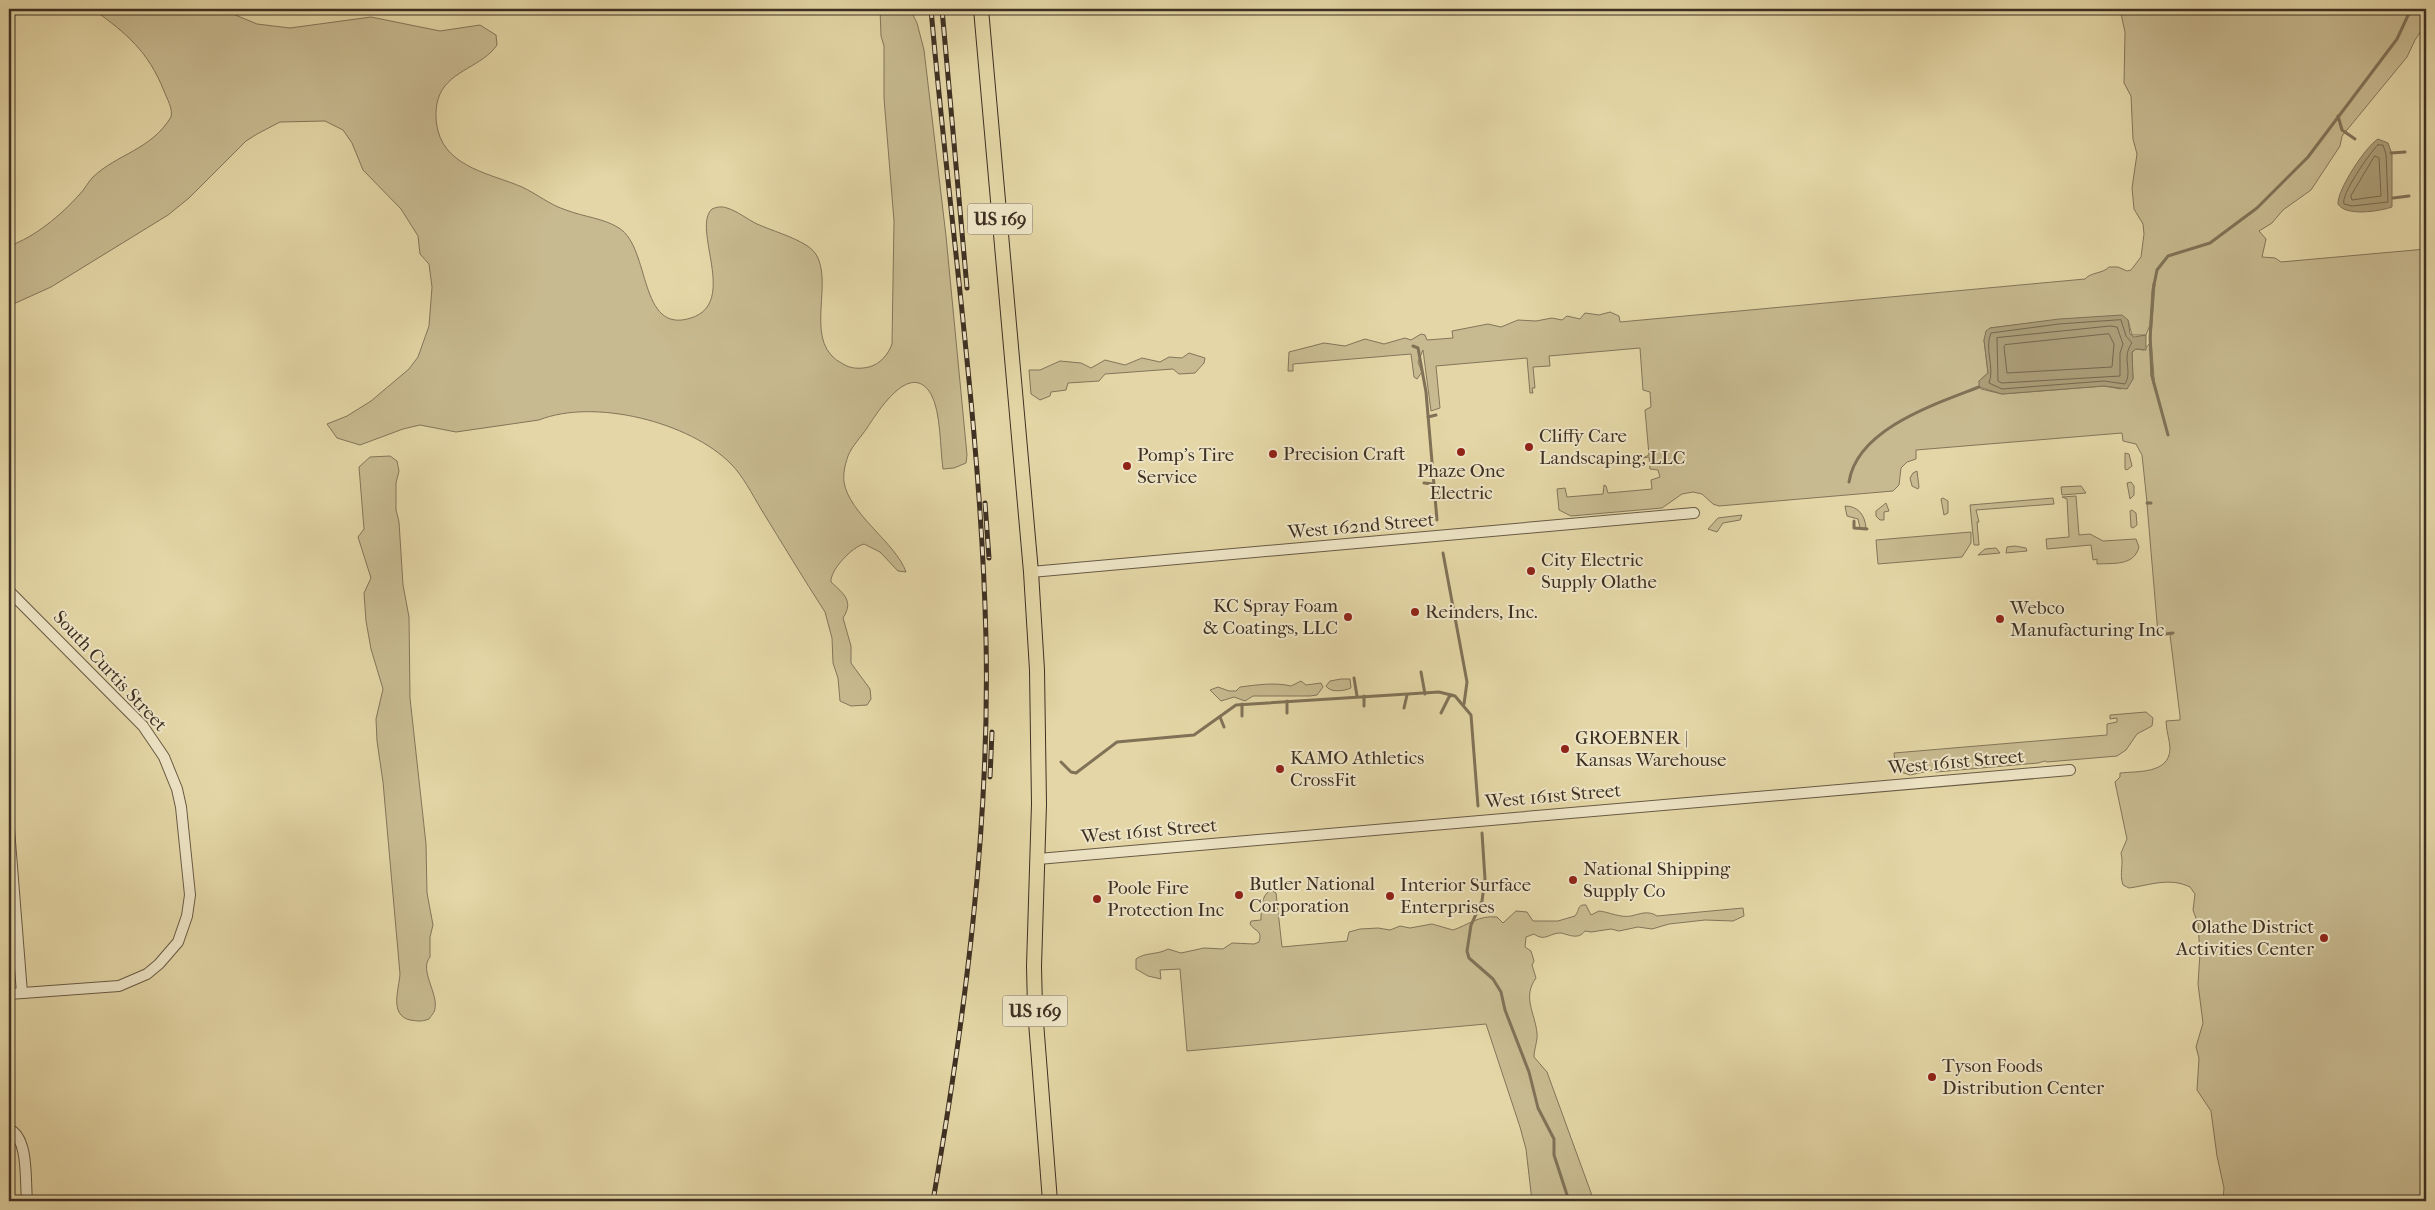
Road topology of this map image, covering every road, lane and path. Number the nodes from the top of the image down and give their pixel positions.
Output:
1 (981, 9) edge
2 (1694, 513) dead end
3 (1032, 572) junction
4 (9, 591) edge
5 (2070, 770) dead end
6 (9, 829) edge
7 (1038, 859) junction
8 (22, 993) junction
9 (9, 994) edge
10 (9, 1129) edge
11 (27, 1201) edge
12 (1050, 1201) edge

1 - 3 highway, US 169
2 - 3 street, West 162nd Street
3 - 7 highway, US 169
4 - 8 street, South Curtis Street
5 - 7 street, West 161st Street
6 - 8 street
7 - 12 highway, US 169
8 - 9 street
10 - 11 street

